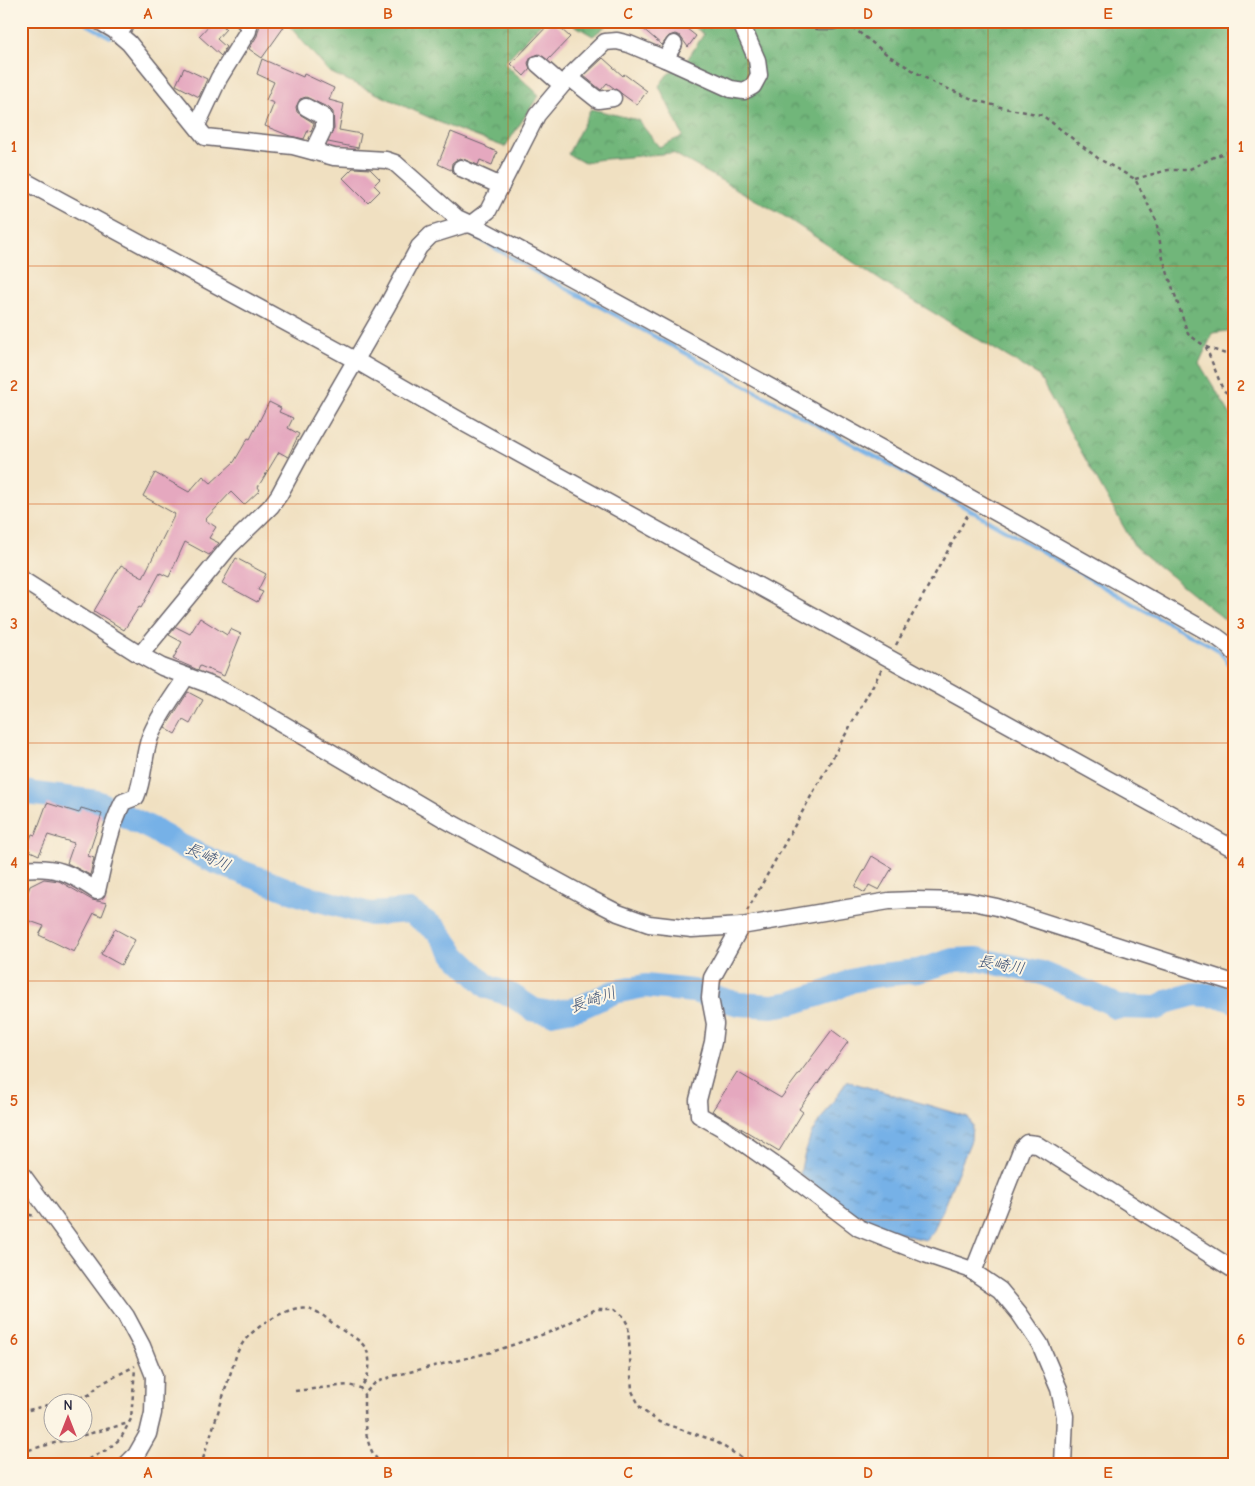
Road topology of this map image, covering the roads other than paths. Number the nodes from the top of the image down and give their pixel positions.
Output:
1 (99, 21) edge
2 (244, 21) edge
3 (740, 21) edge
4 (819, 21) edge
5 (833, 21) edge
6 (123, 28) edge
7 (674, 44) dead end
8 (665, 59) junction
9 (538, 64) dead end
10 (566, 81) junction
11 (613, 98) dead end
12 (306, 107) dead end
13 (197, 125) junction
14 (313, 151) junction
15 (461, 168) dead end
16 (21, 179) edge
17 (501, 186) junction
18 (463, 226) junction
19 (355, 360) junction
20 (21, 579) edge
21 (1234, 652) edge
22 (140, 655) junction
23 (186, 677) junction
24 (1234, 849) edge
25 (21, 869) edge
26 (741, 926) junction
27 (1234, 983) edge
28 (21, 1173) edge
29 (1234, 1270) edge
30 (973, 1272) junction
31 (126, 1465) edge
32 (1063, 1465) edge

1 - 6 street
2 - 13 street
3 - 8 street
4 - 5 street
6 - 13 street
7 - 8 street
8 - 10 street
9 - 10 street
10 - 11 street
10 - 17 street
12 - 14 street
13 - 14 street
14 - 18 street
15 - 17 street
16 - 19 street
17 - 18 street
18 - 19 street
18 - 21 street
19 - 22 street
19 - 24 street
20 - 22 street
22 - 23 street
23 - 25 street
23 - 26 street
26 - 27 street
26 - 30 street
28 - 31 street
29 - 30 street
30 - 32 street

